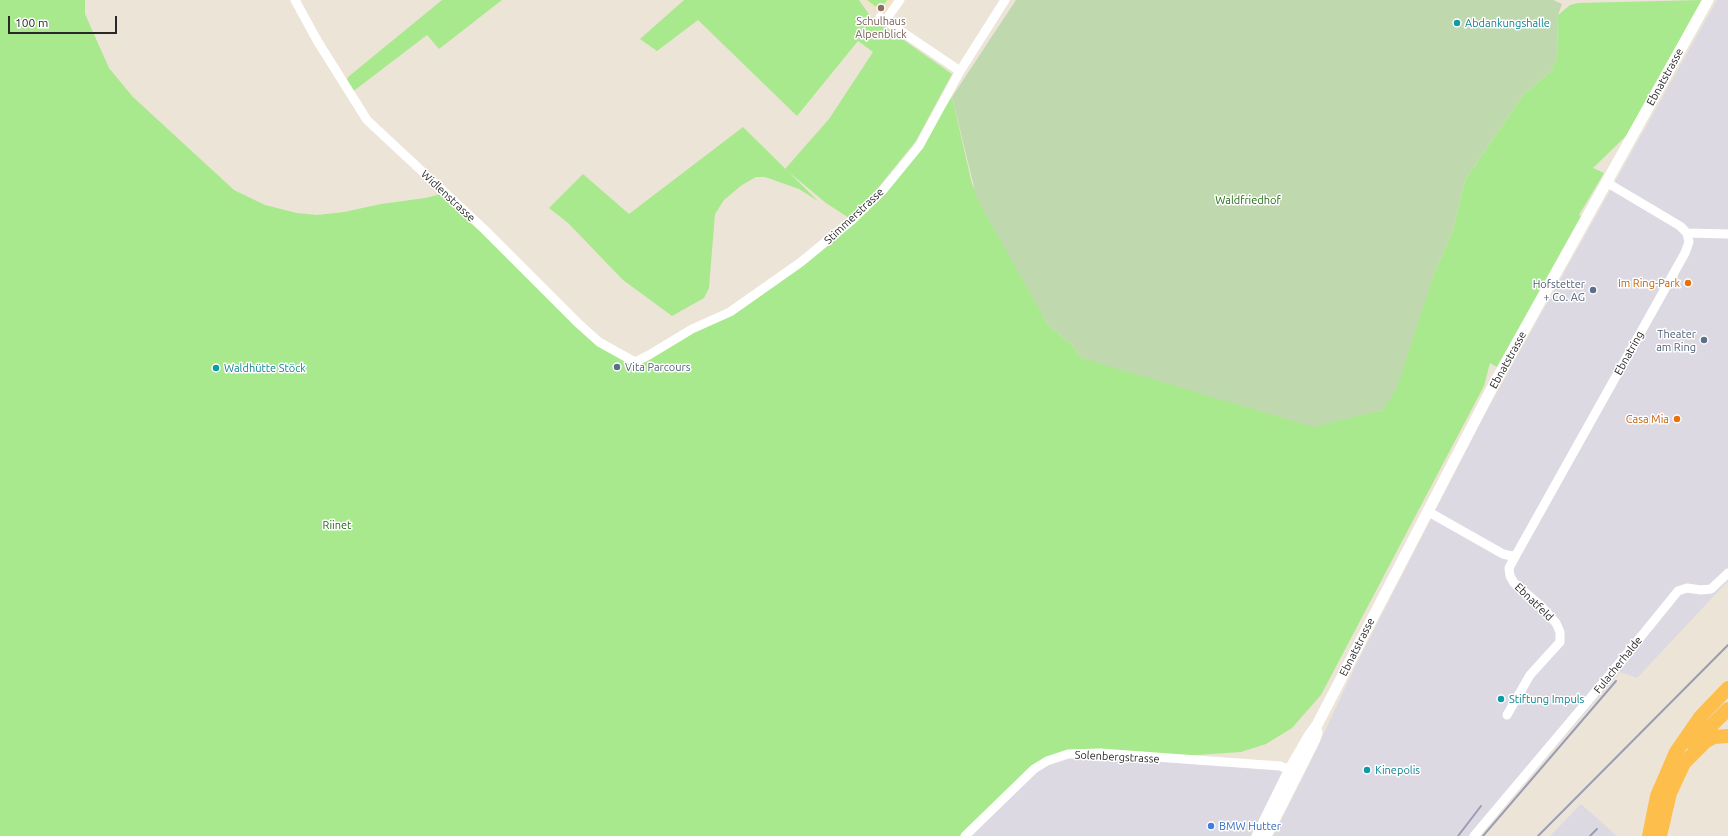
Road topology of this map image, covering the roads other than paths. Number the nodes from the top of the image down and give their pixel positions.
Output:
1 (295, 0) edge
2 (900, 0) edge
3 (1006, 0) edge
4 (1708, 0) edge
5 (960, 71) junction
6 (1606, 182) junction
7 (1687, 233) junction
8 (1728, 234) edge
9 (634, 362) joint
10 (1427, 511) junction
11 (1516, 555) junction
12 (1509, 568) joint
13 (1728, 573) edge
14 (1728, 688) edge
15 (1728, 709) edge
16 (1507, 715) dead end
17 (1728, 736) edge
18 (1684, 763) junction
19 (1294, 771) junction
20 (965, 836) edge
21 (1257, 836) edge
22 (1266, 836) edge
23 (1474, 836) edge
24 (1649, 836) edge
25 (1660, 836) edge

1 - 9 street, Widlenstrasse
2 - 5 street
3 - 5 street, Stimmerstrasse
4 - 6 street, Ebnatstrasse
5 - 9 street, Stimmerstrasse
6 - 7 street
6 - 10 street, Ebnatstrasse
7 - 8 street
7 - 11 street, Ebnatring
10 - 11 street
10 - 19 street, Ebnatstrasse
11 - 12 street, Ebnatring
12 - 16 street, Ebnatfeld
13 - 23 street, Fulacherhalde
14 - 24 highway
15 - 18 highway
17 - 18 highway
18 - 25 highway
19 - 20 street, Solenbergstrasse
19 - 21 street, Ebnatstrasse
19 - 22 street, Ebnatstrasse

